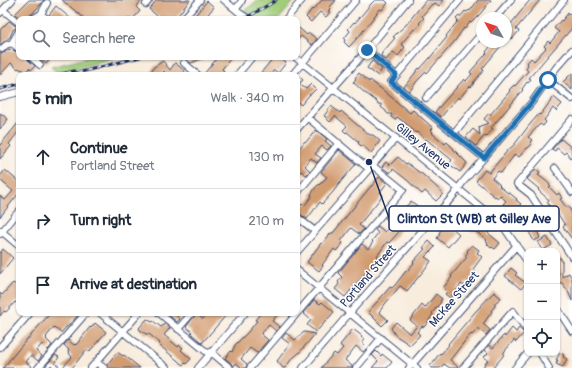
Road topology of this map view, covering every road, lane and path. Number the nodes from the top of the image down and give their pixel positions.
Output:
1 (12, 0) edge
2 (200, 0) edge
3 (224, 0) edge
4 (242, 0) edge
5 (302, 0) edge
6 (356, 0) edge
7 (408, 0) edge
8 (460, 0) edge
9 (511, 0) edge
10 (564, 0) edge
11 (47, 3) dead end
12 (235, 9) junction
13 (2, 12) edge
14 (500, 12) edge
15 (40, 14) junction
16 (37, 16) edge
17 (43, 16) edge
18 (186, 16) edge
19 (245, 16) edge
20 (289, 16) edge
21 (16, 22) edge
22 (16, 36) edge
23 (476, 40) edge
24 (12, 43) junction
25 (16, 46) edge
26 (2, 49) dead end
27 (367, 50) junction
28 (572, 50) edge
29 (34, 60) edge
30 (250, 60) edge
31 (299, 60) edge
32 (184, 63) dead end
33 (302, 63) junction
34 (40, 65) dead end
35 (194, 72) edge
36 (240, 72) edge
37 (294, 72) edge
38 (396, 75) junction
39 (548, 80) junction
40 (333, 88) junction
41 (16, 93) edge
42 (0, 96) edge
43 (426, 98) dead end
44 (572, 99) edge
45 (307, 118) junction
46 (572, 119) edge
47 (300, 126) edge
48 (454, 133) junction
49 (396, 138) junction
50 (339, 143) junction
51 (484, 158) junction
52 (370, 167) junction
53 (555, 168) dead end
54 (459, 189) junction
55 (300, 190) edge
56 (572, 192) edge
57 (16, 214) edge
58 (300, 220) edge
59 (1, 232) edge
60 (315, 232) junction
61 (16, 244) edge
62 (517, 245) junction
63 (300, 249) edge
64 (524, 256) edge
65 (572, 257) edge
66 (300, 272) edge
67 (319, 288) junction
68 (300, 310) edge
69 (560, 312) edge
70 (350, 313) junction
71 (562, 314) junction
72 (27, 316) edge
73 (83, 316) edge
74 (104, 316) edge
75 (136, 316) edge
76 (163, 316) edge
77 (189, 316) edge
78 (242, 316) edge
79 (295, 316) edge
80 (560, 316) edge
81 (524, 326) edge
82 (178, 329) junction
83 (572, 331) edge
84 (123, 332) junction
85 (381, 338) junction
86 (0, 348) edge
87 (210, 353) junction
88 (525, 356) edge
89 (542, 356) edge
90 (96, 362) junction
91 (412, 367) edge
92 (38, 368) edge
93 (91, 368) edge
94 (104, 368) edge
95 (167, 368) edge
96 (198, 368) edge
97 (230, 368) edge
98 (250, 368) edge
99 (303, 368) edge
100 (356, 368) edge
101 (463, 368) edge
102 (515, 368) edge
103 (549, 368) edge

1 - 13 street
2 - 18 street
3 - 12 street
4 - 12 street
5 - 20 street
6 - 33 street
7 - 27 street
8 - 38 street
9 - 14 street
10 - 48 street
11 - 15 street
12 - 19 street
13 - 21 street
15 - 16 street
15 - 17 street
22 - 24 street
23 - 43 street
24 - 25 street
24 - 26 street
27 - 38 street
27 - 40 street
28 - 39 street, Portland Street
29 - 34 street
30 - 36 street
31 - 33 street, Gilley Avenue
32 - 35 street
33 - 37 street
33 - 40 street, Gilley Avenue
38 - 48 street
39 - 44 street
39 - 51 street, Portland Street
40 - 45 street
40 - 49 street, Gilley Avenue
41 - 42 street
45 - 47 street
45 - 50 street
46 - 65 street
48 - 51 street
49 - 52 street
49 - 54 street, Gilley Avenue
50 - 52 street
50 - 55 street
51 - 54 street, Portland Street
52 - 60 street
52 - 67 street
53 - 56 street
54 - 62 street, Gilley Avenue
54 - 70 street, Portland Street
57 - 59 street
58 - 60 street
59 - 61 street
60 - 63 street
62 - 64 street, Gilley Avenue
62 - 91 street, McKee Street
66 - 67 street
67 - 68 street
67 - 70 street
69 - 71 street
70 - 85 street
70 - 99 street, Portland Street
71 - 80 street
71 - 83 street
72 - 86 street
73 - 92 street
74 - 84 street
75 - 84 street
76 - 82 street
77 - 82 street
78 - 87 street
79 - 98 street
81 - 101 street
82 - 87 street
84 - 90 street
84 - 95 street
85 - 91 street
85 - 100 street
87 - 96 street
87 - 97 street
88 - 102 street
89 - 103 street
90 - 93 street
90 - 94 street

